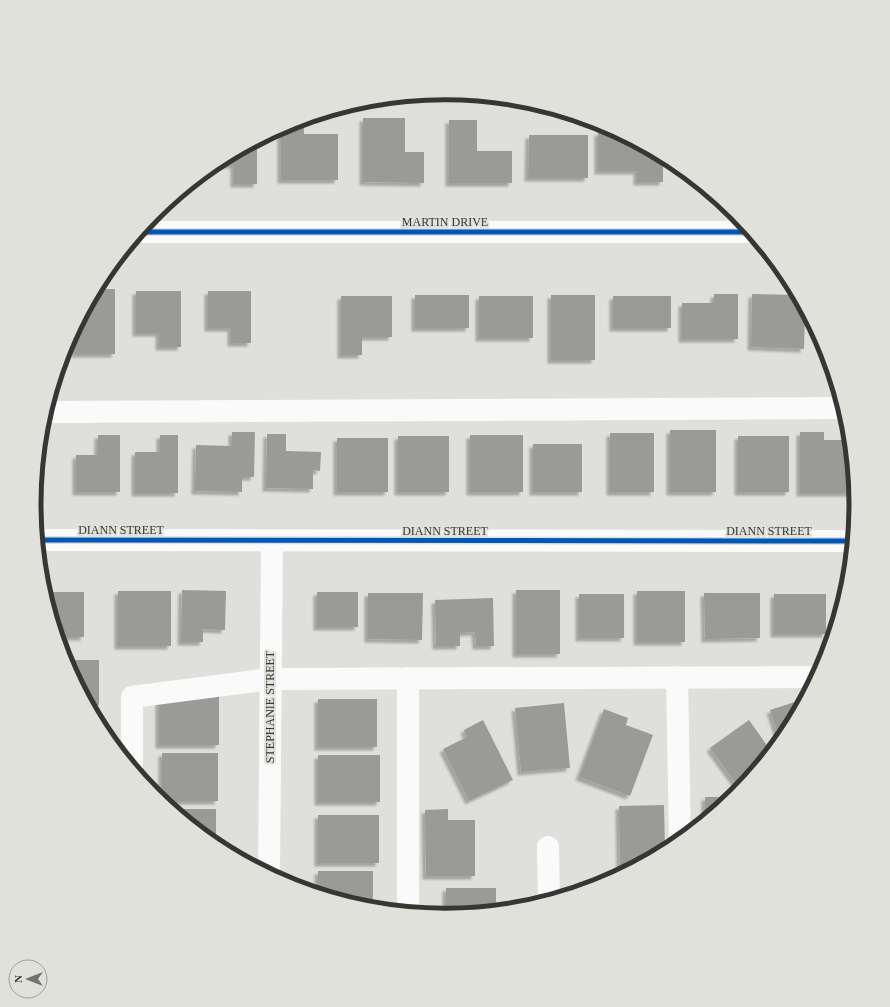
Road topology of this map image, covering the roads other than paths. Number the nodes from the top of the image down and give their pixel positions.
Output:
1 (146, 232) edge
2 (744, 232) edge
3 (837, 408) edge
4 (52, 412) edge
5 (43, 540) edge
6 (272, 541) junction
7 (847, 541) edge
8 (810, 676) edge
9 (678, 677) junction
10 (408, 678) junction
11 (270, 679) junction
12 (132, 759) edge
13 (680, 832) edge
14 (548, 847) dead end
15 (269, 867) edge
16 (549, 894) edge
17 (408, 906) edge

1 - 2 street, MARTIN DRIVE
3 - 4 street
5 - 6 street, DIANN STREET
6 - 7 street, DIANN STREET
6 - 11 street, STEPHANIE STREET
8 - 9 street
9 - 10 street
9 - 13 street
10 - 11 street
10 - 17 street
11 - 12 street
11 - 15 street, STEPHANIE STREET
14 - 16 street

